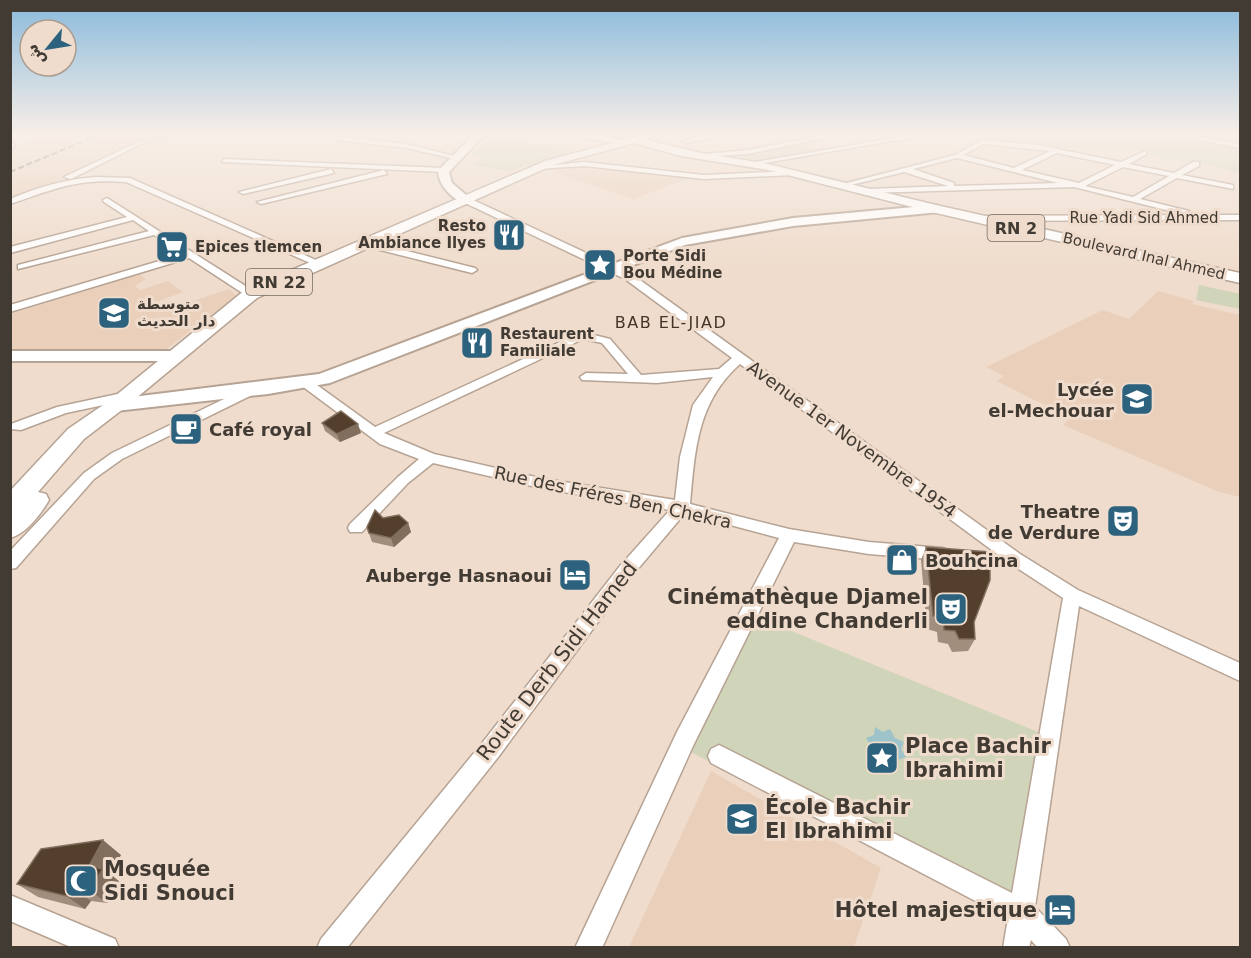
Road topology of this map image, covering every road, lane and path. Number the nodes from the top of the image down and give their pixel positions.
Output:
1 (60, 180) edge
2 (86, 180) edge
3 (123, 180) edge
4 (127, 180) joint
5 (292, 180) edge
6 (353, 180) edge
7 (443, 180) edge
8 (510, 180) edge
9 (821, 180) edge
10 (866, 180) edge
11 (937, 180) edge
12 (1057, 180) edge
13 (1091, 180) edge
14 (1166, 180) edge
15 (1199, 180) edge
16 (48, 185) junction
17 (843, 185) junction
18 (1080, 185) junction
19 (1230, 187) dead end
20 (963, 188) junction
21 (867, 191) junction
22 (243, 192) dead end
23 (1136, 198) junction
24 (107, 200) dead end
25 (466, 200) junction
26 (904, 201) junction
27 (10, 202) edge
28 (261, 202) dead end
29 (936, 210) junction
30 (874, 213) junction
31 (1186, 213) dead end
32 (132, 218) junction
33 (975, 218) junction
34 (1240, 218) edge
35 (155, 232) junction
36 (367, 244) junction
37 (10, 250) edge
38 (188, 255) junction
39 (320, 264) junction
40 (21, 267) dead end
41 (614, 269) junction
42 (472, 270) dead end
43 (1240, 278) edge
44 (251, 294) junction
45 (10, 309) edge
46 (10, 356) edge
47 (174, 356) junction
48 (740, 357) junction
49 (723, 372) junction
50 (636, 376) junction
51 (586, 377) dead end
52 (306, 383) junction
53 (251, 390) junction
54 (122, 400) junction
55 (16, 427) dead end
56 (374, 433) junction
57 (430, 458) junction
58 (10, 507) edge
59 (682, 507) junction
60 (357, 528) dead end
61 (10, 529) edge
62 (789, 535) junction
63 (952, 555) edge
64 (985, 557) edge
65 (1014, 558) junction
66 (10, 563) edge
67 (1072, 595) junction
68 (1240, 672) edge
69 (719, 756) dead end
70 (10, 908) edge
71 (1021, 911) junction
72 (106, 948) edge
73 (330, 948) edge
74 (588, 948) edge
75 (1016, 948) edge
76 (1057, 948) edge

1 - 16 street
2 - 16 street
3 - 4 street
4 - 39 street
5 - 22 street
6 - 28 street
7 - 25 main road
8 - 25 main road, RN 22
9 - 17 main road, Boulevard Inal Ahmed / RN 2
10 - 17 street
11 - 20 street
12 - 18 street
13 - 18 street
14 - 23 street
15 - 19 street
16 - 27 street
17 - 21 main road, Boulevard Inal Ahmed / RN 2
18 - 20 street
18 - 23 street
20 - 21 street
21 - 26 main road, Boulevard Inal Ahmed / RN 2
23 - 31 street
24 - 32 street
25 - 36 main road, RN 22
25 - 41 street, Avenue 1er Novembre 1954
26 - 29 main road, Boulevard Inal Ahmed / RN 2
26 - 30 main road
29 - 30 main road
29 - 33 main road, Boulevard Inal Ahmed / RN 2
30 - 41 main road
32 - 35 street
32 - 37 street
33 - 34 street, Rue Yadi Sid Ahmed
33 - 43 main road, Boulevard Inal Ahmed / RN 2
35 - 38 street
35 - 40 street
36 - 39 main road, RN 22
36 - 42 street
38 - 44 street
38 - 45 street
39 - 44 main road, RN 22
41 - 48 street, Avenue 1er Novembre 1954
41 - 52 main road
44 - 47 main road, RN 22
46 - 47 main road
47 - 54 main road, RN 22
48 - 49 street
48 - 65 street, Avenue 1er Novembre 1954
49 - 50 street
49 - 59 street
50 - 51 street
50 - 56 street
52 - 53 main road
52 - 56 street, Rue des Fréres Ben Chekra
53 - 54 main road
53 - 66 street
54 - 55 street
54 - 58 main road, RN 22
54 - 61 main road, RN 22
56 - 57 street, Rue des Fréres Ben Chekra
57 - 59 street, Rue des Fréres Ben Chekra
57 - 60 street
59 - 62 street, Rue des Fréres Ben Chekra
59 - 73 street, Route Derb Sidi Hamed
62 - 63 street, Rue des Fréres Ben Chekra
62 - 74 street
64 - 65 street
65 - 67 street, Avenue 1er Novembre 1954
67 - 68 street, Avenue 1er Novembre 1954
67 - 71 street
69 - 71 street
70 - 72 street
71 - 75 street
71 - 76 street

